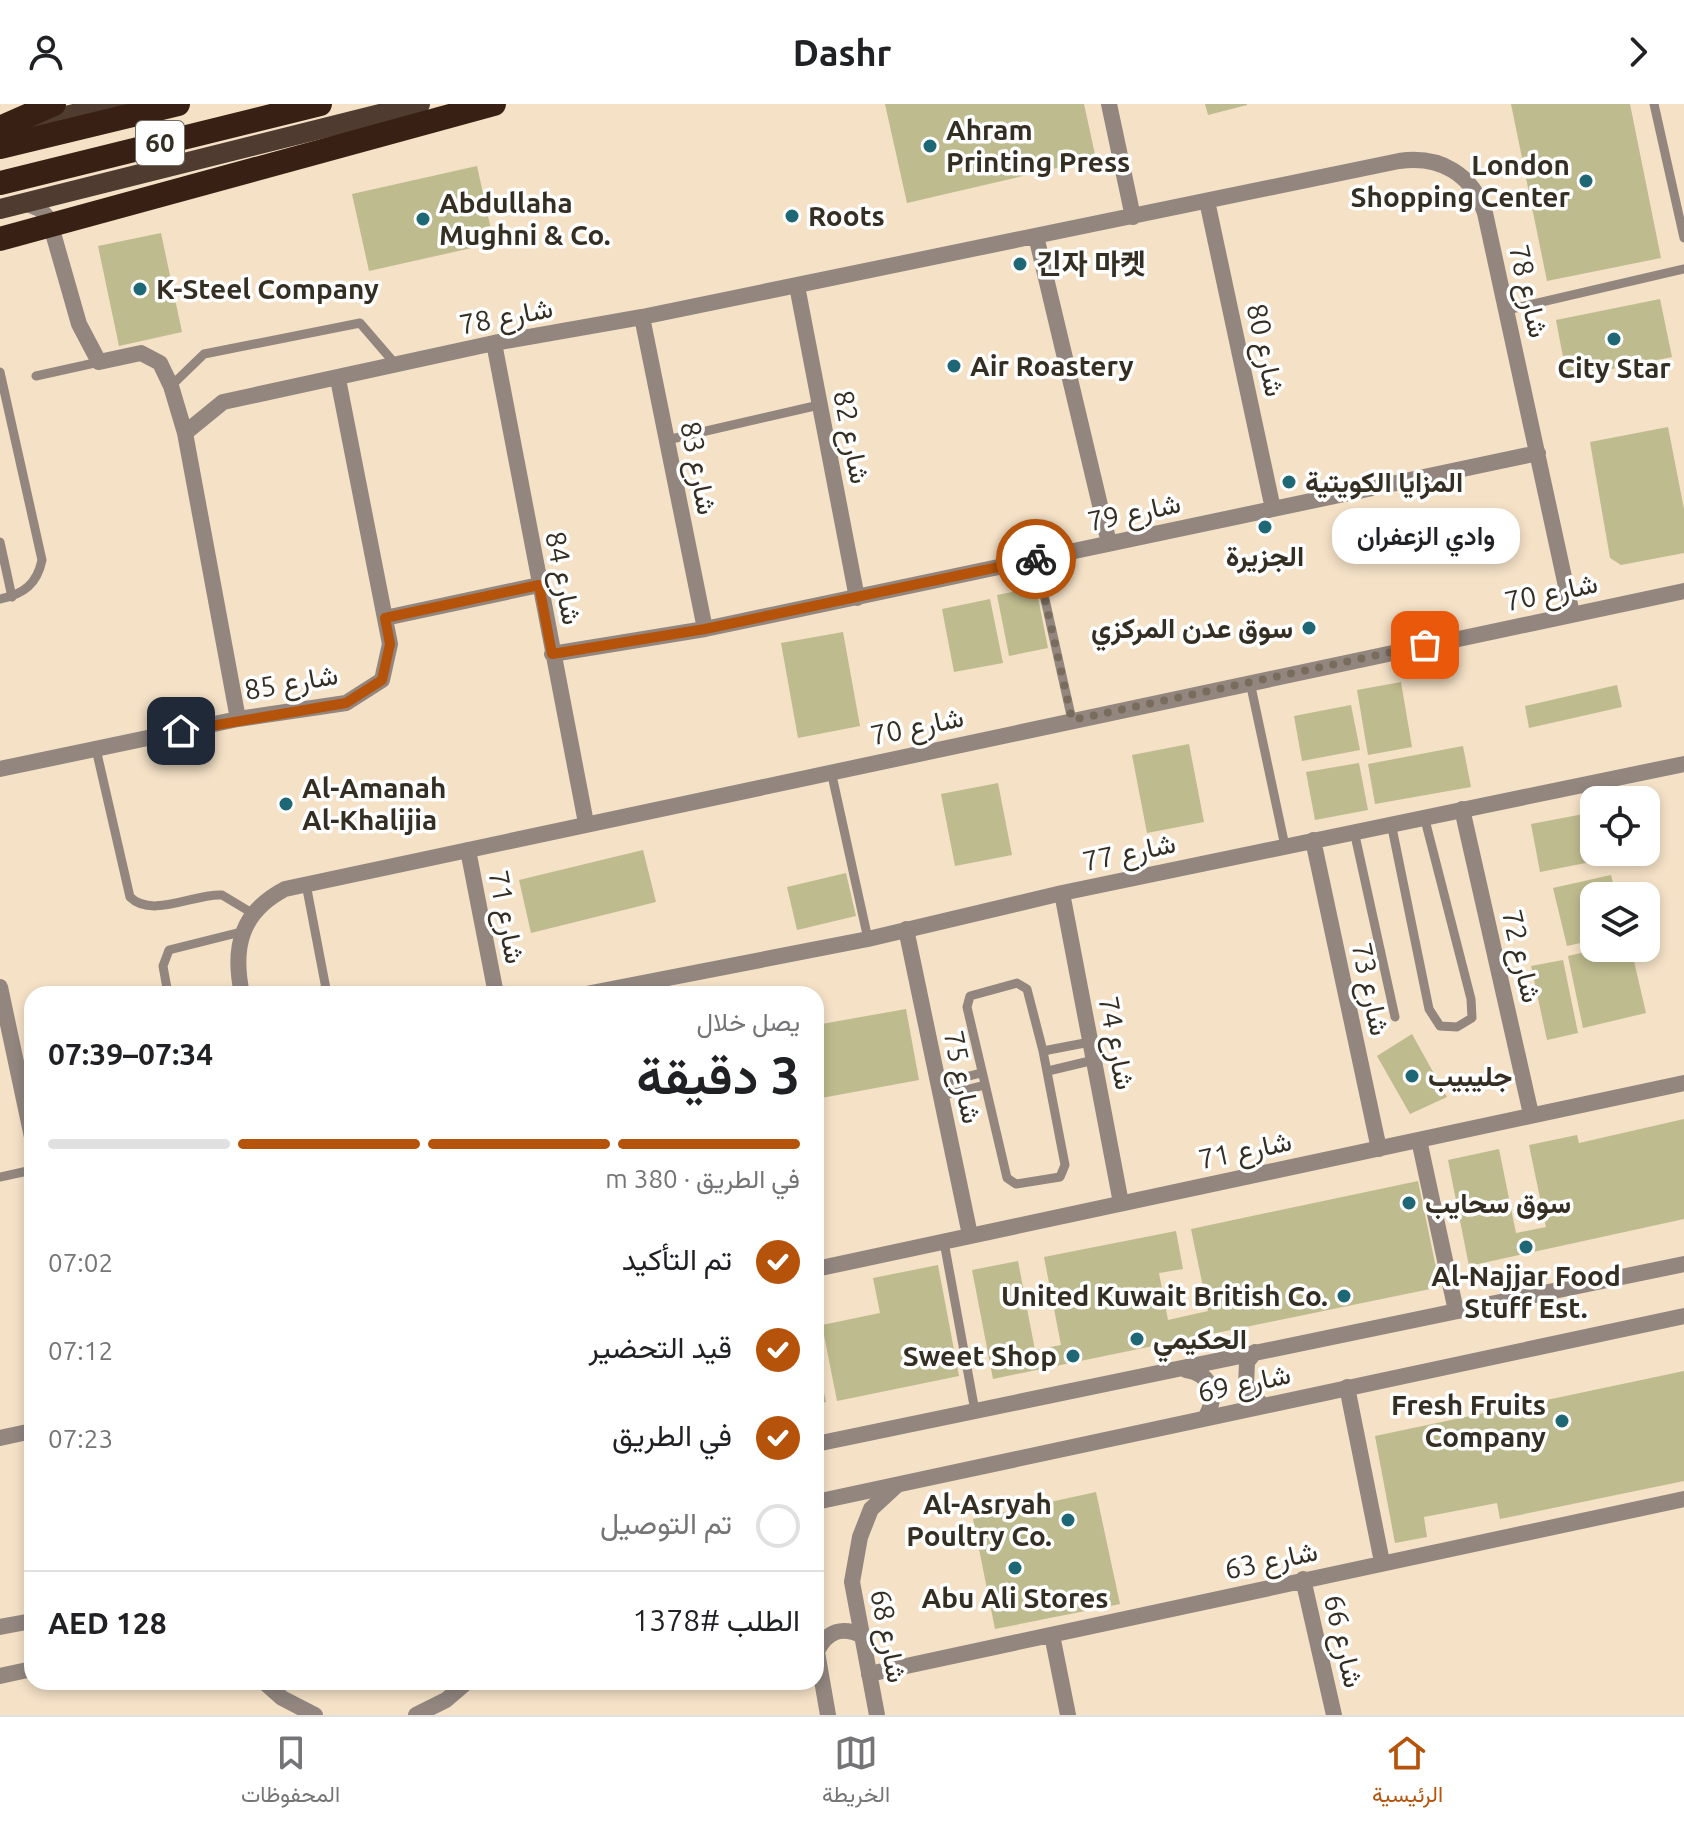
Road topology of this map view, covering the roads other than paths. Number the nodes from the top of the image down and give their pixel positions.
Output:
1 (54, 104) edge
2 (116, 104) edge
3 (178, 104) edge
4 (320, 104) edge
5 (420, 104) edge
6 (494, 104) edge
7 (1109, 104) edge
8 (1654, 104) edge
9 (0, 130) edge
10 (0, 147) edge
11 (0, 183) edge
12 (1207, 201) junction
13 (25, 203) junction
14 (0, 209) edge
15 (1133, 217) junction
16 (1036, 236) junction
17 (1684, 238) edge
18 (0, 239) edge
19 (1684, 269) edge
20 (797, 286) junction
21 (1507, 310) junction
22 (642, 317) junction
23 (494, 343) junction
24 (99, 362) junction
25 (397, 366) junction
26 (0, 372) edge
27 (36, 376) dead end
28 (338, 379) junction
29 (171, 386) junction
30 (819, 405) junction
31 (185, 433) junction
32 (667, 440) junction
33 (1538, 453) junction
34 (1273, 509) junction
35 (0, 542) edge
36 (1109, 543) junction
37 (1036, 559) junction
38 (539, 585) junction
39 (1684, 591) edge
40 (12, 597) junction
41 (857, 598) junction
42 (0, 599) edge
43 (1572, 614) junction
44 (385, 618) junction
45 (705, 629) junction
46 (552, 654) junction
47 (1250, 682) junction
48 (238, 719) junction
49 (1072, 720) junction
50 (96, 749) junction
51 (1684, 764) edge
52 (0, 769) edge
53 (831, 771) junction
54 (1462, 809) junction
55 (1424, 816) junction
56 (586, 823) junction
57 (1391, 823) junction
58 (1354, 831) junction
59 (1313, 840) junction
60 (1285, 846) junction
61 (468, 850) junction
62 (306, 884) junction
63 (1062, 893) junction
64 (252, 913) junction
65 (906, 929) junction
66 (241, 932) junction
67 (868, 939) junction
68 (167, 986) edge
69 (241, 986) edge
70 (325, 986) edge
71 (494, 986) edge
72 (660, 986) edge
73 (0, 987) edge
74 (1395, 1017) dead end
75 (5, 1039) edge
76 (1090, 1042) junction
77 (1043, 1051) junction
78 (1094, 1060) junction
79 (1048, 1071) junction
80 (981, 1073) junction
81 (1684, 1083) edge
82 (985, 1085) junction
83 (940, 1090) junction
84 (24, 1093) edge
85 (1531, 1114) junction
86 (1419, 1140) junction
87 (1379, 1149) junction
88 (24, 1172) edge
89 (0, 1177) edge
90 (1121, 1203) junction
91 (970, 1235) junction
92 (944, 1242) junction
93 (1684, 1264) edge
94 (824, 1267) edge
95 (1456, 1311) junction
96 (1684, 1316) edge
97 (1255, 1352) junction
98 (1182, 1370) junction
99 (1347, 1387) junction
100 (1262, 1405) junction
101 (975, 1411) junction
102 (1205, 1418) junction
103 (24, 1433) edge
104 (0, 1438) edge
105 (824, 1442) edge
106 (897, 1485) junction
107 (1684, 1499) edge
108 (824, 1500) edge
109 (1382, 1562) junction
110 (1303, 1579) junction
111 (24, 1622) edge
112 (0, 1627) edge
113 (1052, 1635) junction
114 (863, 1636) junction
115 (824, 1638) edge
116 (24, 1671) edge
117 (869, 1674) junction
118 (0, 1676) edge
119 (273, 1690) edge
120 (458, 1690) edge
121 (823, 1690) edge
122 (315, 1715) edge
123 (416, 1715) edge
124 (828, 1715) edge
125 (877, 1715) edge
126 (1068, 1715) edge
127 (1334, 1715) edge

1 - 9 highway
2 - 9 main road
3 - 10 highway, 60
4 - 11 highway, 60
5 - 13 main road
6 - 18 highway
7 - 15 street
8 - 17 lane
12 - 15 street, شارع 78
12 - 21 street, شارع 78
12 - 34 street, شارع 80
13 - 14 main road
13 - 24 street
15 - 16 street, شارع 78
16 - 20 street, شارع 78
16 - 36 street
19 - 21 lane
20 - 22 street, شارع 78
20 - 30 street, شارع 82
21 - 33 street, شارع 78
22 - 23 street, شارع 78
22 - 32 street, شارع 83
23 - 25 street, شارع 78
23 - 38 street, شارع 84
24 - 27 lane
24 - 29 street
25 - 28 street, شارع 78
25 - 29 lane
26 - 40 lane
28 - 31 street, شارع 78
28 - 44 street, شارع 85
29 - 31 street
30 - 32 lane
30 - 41 street, شارع 82
31 - 48 street
32 - 45 street, شارع 83
33 - 34 street, شارع 79
33 - 43 street, شارع 78
34 - 36 street, شارع 79
35 - 40 lane
36 - 37 street, شارع 79
37 - 41 street, شارع 79
37 - 49 lane
38 - 44 street
38 - 46 street, شارع 84
39 - 43 street, شارع 70
40 - 42 lane
41 - 45 street, شارع 79
43 - 47 street, شارع 70
44 - 48 street, شارع 85
45 - 46 street, شارع 79
46 - 56 street, شارع 84
47 - 49 street, شارع 70
47 - 60 lane
48 - 50 street, شارع 85
49 - 53 street, شارع 70
50 - 52 street, شارع 85
50 - 64 lane
51 - 54 street, شارع 77
53 - 56 street, شارع 70
53 - 67 lane
54 - 55 street, شارع 77
54 - 85 street, شارع 72
55 - 57 street, شارع 77
55 - 57 lane
56 - 61 street, شارع 70
57 - 58 street, شارع 77
58 - 59 street, شارع 77
58 - 74 lane
59 - 60 street, شارع 77
59 - 87 street, شارع 73
60 - 63 street, شارع 77
61 - 62 street, شارع 70
61 - 71 street, شارع 71
62 - 64 street, شارع 70
62 - 70 lane
63 - 65 street, شارع 77
63 - 76 street, شارع 74
64 - 66 street, شارع 70
65 - 67 street, شارع 77
65 - 83 street, شارع 75
66 - 68 lane
66 - 69 street, شارع 70
67 - 72 street, شارع 77
73 - 75 street
75 - 84 street
76 - 77 lane
76 - 78 street, شارع 74
77 - 79 lane
77 - 80 lane
78 - 79 lane
78 - 90 street, شارع 74
79 - 82 lane
80 - 82 lane
80 - 83 lane
81 - 85 street, شارع 71
82 - 83 lane
83 - 91 street, شارع 75
85 - 86 street, شارع 71
86 - 87 street, شارع 71
86 - 95 street
87 - 90 street, شارع 71
88 - 89 lane
90 - 91 street, شارع 71
91 - 92 street, شارع 71
92 - 94 street, شارع 71
92 - 101 lane
93 - 95 street, شارع 69
95 - 97 street, شارع 69
96 - 99 street, شارع 69
97 - 98 street, شارع 69
97 - 100 street
98 - 101 street, شارع 69
98 - 102 street
99 - 100 street, شارع 69
99 - 109 street
100 - 102 street, شارع 69
101 - 105 street, شارع 69
102 - 106 street, شارع 69
103 - 104 street
106 - 108 street, شارع 69
106 - 114 street, شارع 68
107 - 109 street, شارع 63
109 - 110 street, شارع 63
110 - 113 street, شارع 63
110 - 127 street, شارع 66
111 - 112 street
113 - 117 street, شارع 63
113 - 126 street
114 - 115 street
114 - 117 street, شارع 68
116 - 118 street
117 - 125 street, شارع 68
119 - 122 street
120 - 123 street
121 - 124 street

